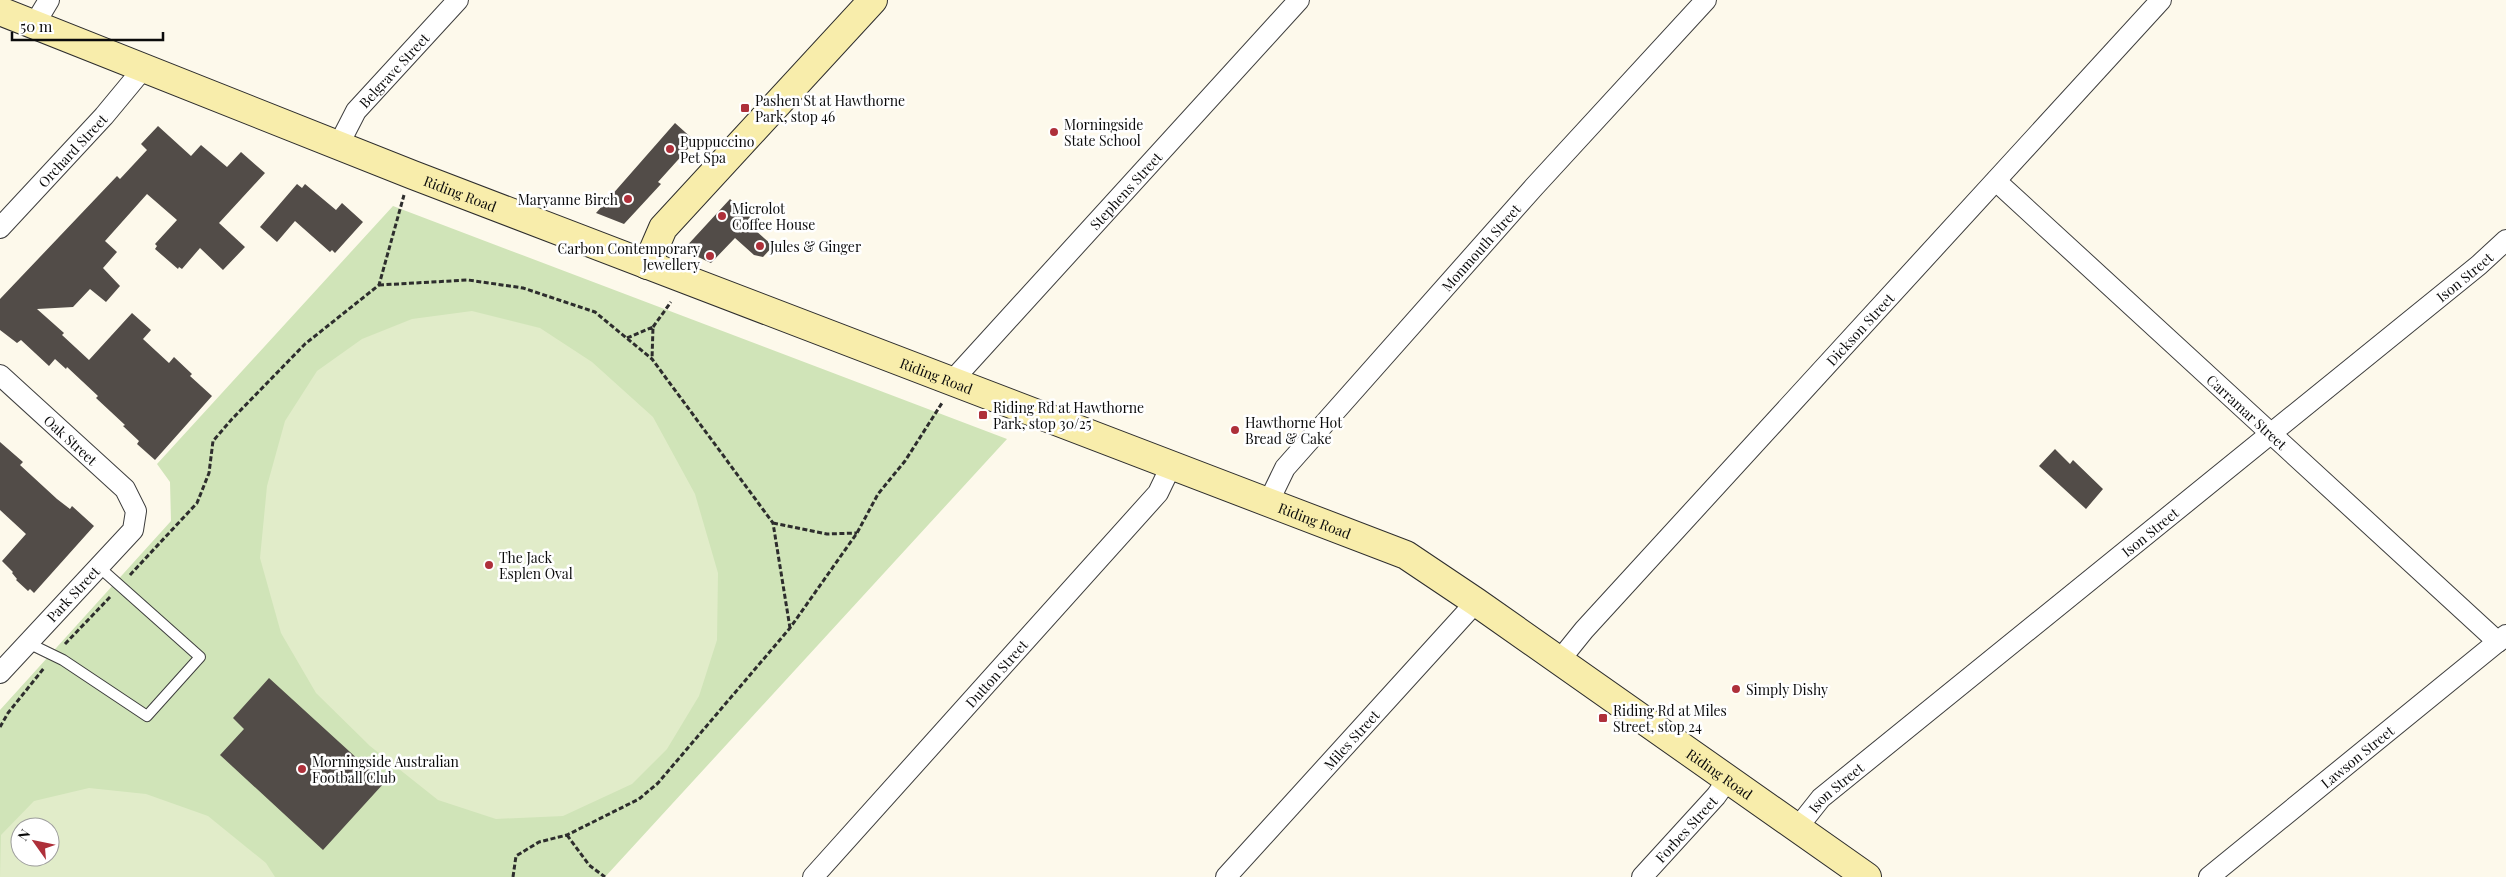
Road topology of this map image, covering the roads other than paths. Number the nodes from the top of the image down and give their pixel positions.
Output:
1 (49, 0) edge
2 (458, 0) edge
3 (873, 0) edge
4 (1298, 0) edge
5 (1706, 0) edge
6 (2161, 0) edge
7 (0, 11) edge
8 (34, 25) junction
9 (143, 69) junction
10 (338, 146) junction
11 (1996, 182) junction
12 (0, 228) edge
13 (2506, 240) edge
14 (647, 265) junction
15 (0, 375) edge
16 (951, 382) junction
17 (2272, 434) junction
18 (1170, 466) junction
19 (1268, 503) junction
20 (136, 511) joint
21 (98, 567) junction
22 (1476, 602) junction
23 (2502, 638) edge
24 (28, 643) junction
25 (1559, 661) junction
26 (0, 673) edge
27 (1728, 779) junction
28 (1798, 827) junction
29 (813, 877) edge
30 (1226, 877) edge
31 (1642, 877) edge
32 (1866, 877) edge
33 (2209, 877) edge

1 - 8 street
2 - 10 street, Belgrave Street
3 - 14 main road
4 - 16 street, Stephens Street
5 - 19 street, Monmouth Street
6 - 11 street, Dickson Street
7 - 8 main road, Riding Road
8 - 9 main road, Riding Road
9 - 10 main road, Riding Road
9 - 12 street, Orchard Street
10 - 14 main road, Riding Road
11 - 17 street, Carramar Street
11 - 25 street, Dickson Street
13 - 17 street, Ison Street
14 - 16 main road, Riding Road
15 - 20 street, Oak Street
16 - 18 main road, Riding Road
17 - 23 street, Carramar Street
17 - 28 street, Ison Street
18 - 19 main road, Riding Road
18 - 29 street, Dutton Street
19 - 22 main road, Riding Road
20 - 21 street, Park Street
21 - 24 street, Park Street
21 - 24 lane
22 - 25 main road, Riding Road
22 - 30 street, Miles Street
23 - 33 street, Lawson Street
24 - 26 street, Park Street
25 - 27 main road, Riding Road
27 - 28 main road, Riding Road
27 - 31 street, Forbes Street
28 - 32 main road, Riding Road

